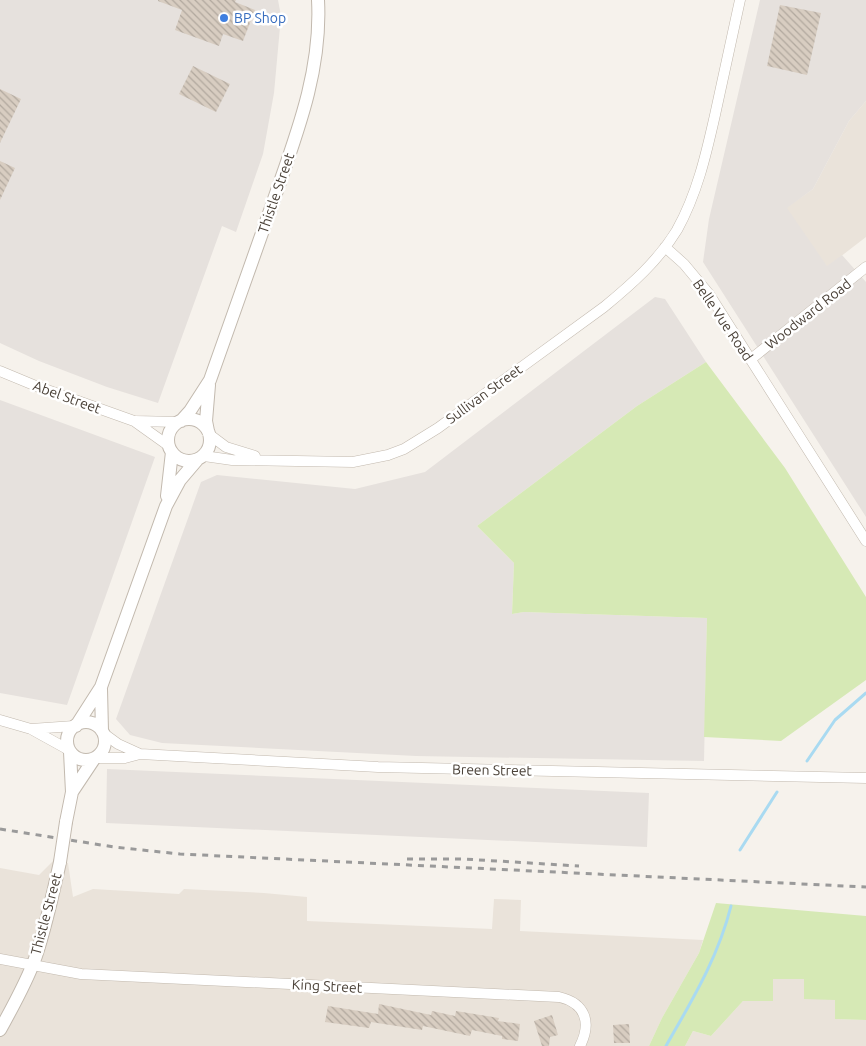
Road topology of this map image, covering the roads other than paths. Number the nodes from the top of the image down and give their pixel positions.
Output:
1 (318, 0) edge
2 (740, 0) edge
3 (665, 247) junction
4 (866, 267) edge
5 (750, 359) junction
6 (0, 371) edge
7 (210, 380) junction
8 (134, 421) junction
9 (180, 421) junction
10 (209, 433) junction
11 (170, 449) junction
12 (201, 458) junction
13 (268, 459) junction
14 (166, 506) junction
15 (866, 541) edge
16 (101, 687) junction
17 (0, 720) edge
18 (75, 726) junction
19 (31, 729) junction
20 (103, 732) junction
21 (70, 751) junction
22 (140, 754) junction
23 (95, 758) junction
24 (866, 773) edge
25 (845, 777) junction
26 (866, 778) edge
27 (72, 792) junction
28 (0, 959) edge
29 (32, 966) junction
30 (0, 1030) edge
31 (580, 1046) edge

1 - 7 street, Thistle Street
2 - 3 street
3 - 5 street, Belle Vue Road
3 - 13 street, Sullivan Street
4 - 5 street, Woodward Road
5 - 15 street, Belle Vue Road
6 - 8 street, Abel Street
7 - 9 street, Thistle Street
7 - 10 street, Thistle Street
8 - 9 street, Abel Street
8 - 11 street, Abel Street
9 - 10 street
9 - 11 street
10 - 12 street
10 - 13 street, Sullivan Street
11 - 12 street
11 - 14 street
12 - 13 street, Sullivan Street
12 - 14 street
14 - 16 street
16 - 18 street
16 - 20 street
17 - 19 street
18 - 19 street
18 - 20 street
18 - 21 street
19 - 21 street
20 - 22 street, Breen Street
20 - 23 street
21 - 23 street
21 - 27 street, Thistle Street
22 - 23 street, Breen Street
22 - 25 street, Breen Street
23 - 27 street, Thistle Street
24 - 25 street, Breen Street
25 - 26 street, Breen Street
27 - 29 street, Thistle Street, bridge
28 - 29 street, King Street
29 - 30 street, Thistle Street
29 - 31 street, King Street

